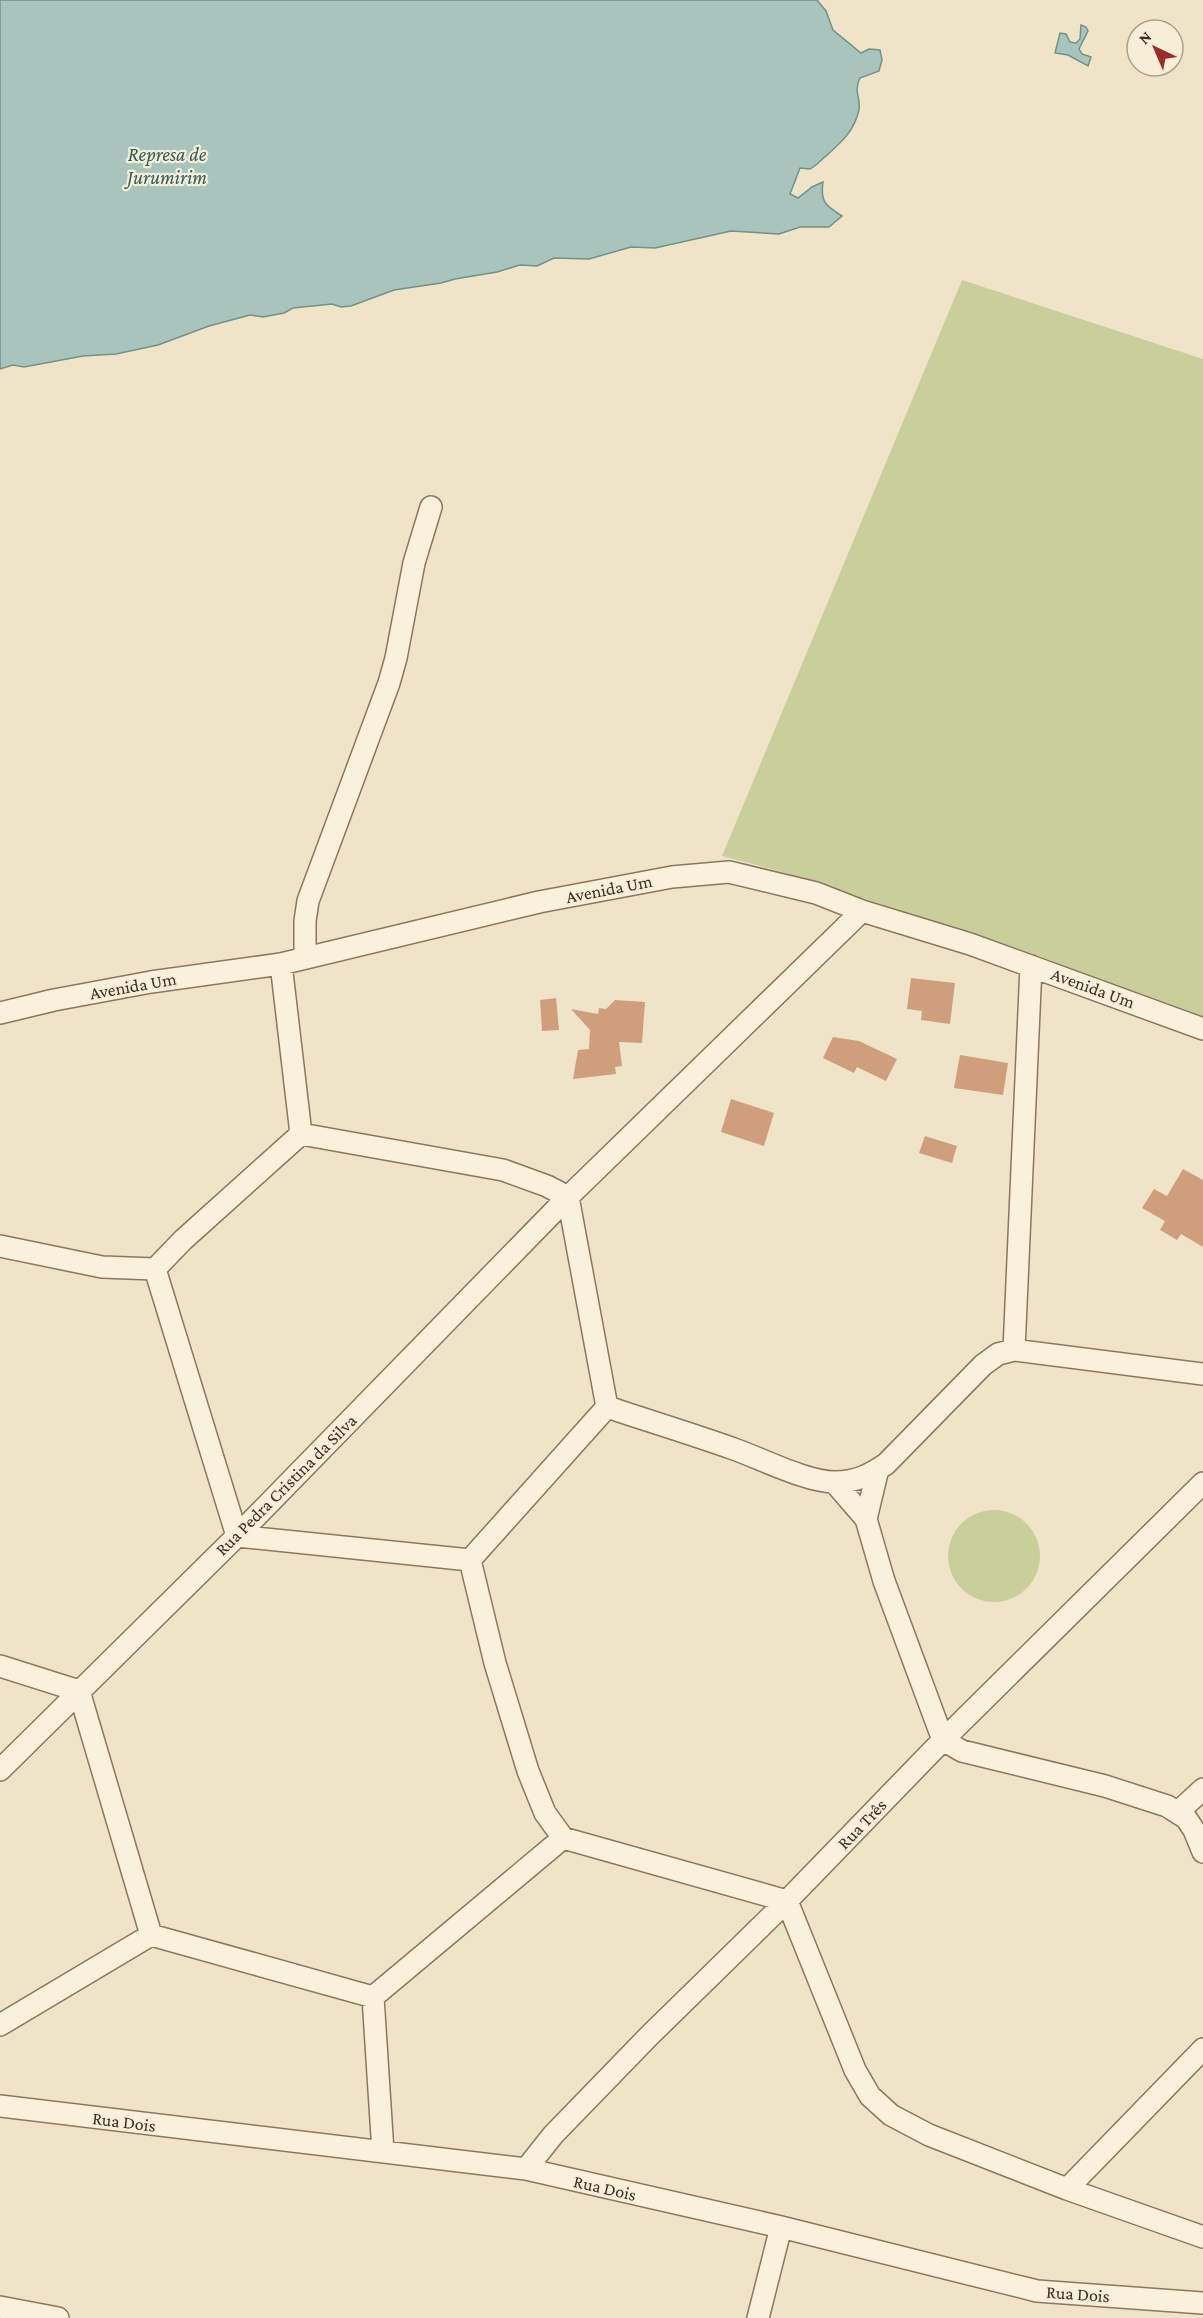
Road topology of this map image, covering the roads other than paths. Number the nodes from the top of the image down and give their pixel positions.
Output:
1 (431, 507) dead end
2 (862, 911) junction
3 (305, 957) junction
4 (281, 964) junction
5 (1031, 966) junction
6 (0, 1013) edge
7 (1203, 1029) edge
8 (302, 1134) junction
9 (568, 1197) junction
10 (0, 1246) edge
11 (155, 1269) junction
12 (1014, 1350) junction
13 (1203, 1374) edge
14 (607, 1407) junction
15 (878, 1469) junction
16 (834, 1482) junction
17 (1203, 1484) edge
18 (866, 1519) junction
19 (237, 1536) junction
20 (470, 1560) junction
21 (0, 1666) edge
22 (79, 1691) junction
23 (943, 1740) junction
24 (0, 1770) edge
25 (1203, 1789) edge
26 (1178, 1812) junction
27 (563, 1838) junction
28 (1203, 1852) edge
29 (788, 1901) junction
30 (151, 1935) junction
31 (373, 1997) junction
32 (0, 2025) edge
33 (1203, 2049) edge
34 (0, 2106) edge
35 (383, 2152) junction
36 (526, 2169) junction
37 (1067, 2189) junction
38 (781, 2227) junction
39 (1203, 2237) edge
40 (1203, 2303) edge
41 (0, 2307) edge
42 (58, 2318) edge
43 (758, 2318) edge

1 - 3 street
2 - 3 street, Avenida Um
2 - 5 street, Avenida Um
2 - 9 street, Rua Pedra Cristina da Silva
3 - 4 street, Avenida Um
4 - 6 street, Avenida Um
4 - 8 street
5 - 7 street, Avenida Um
5 - 12 street
8 - 9 street
8 - 11 street
9 - 14 street
9 - 19 street, Rua Pedra Cristina da Silva
10 - 11 street
11 - 19 street
12 - 13 street
12 - 15 street
14 - 16 street
14 - 20 street
15 - 16 street
15 - 18 street
16 - 18 street
17 - 23 street, Rua Três
18 - 23 street
19 - 20 street
19 - 22 street, Rua Pedra Cristina da Silva
20 - 27 street
21 - 22 street
22 - 24 street, Rua Pedra Cristina da Silva
22 - 30 street
23 - 26 street
23 - 29 street, Rua Três
25 - 26 street
26 - 28 street
27 - 29 street
27 - 31 street
29 - 36 street, Rua Três
29 - 37 street
30 - 31 street
30 - 32 street
31 - 35 street
33 - 37 street
34 - 35 street, Rua Dois
35 - 36 street, Rua Dois
36 - 38 street, Rua Dois
37 - 39 street
38 - 40 street, Rua Dois
38 - 43 street
41 - 42 street

